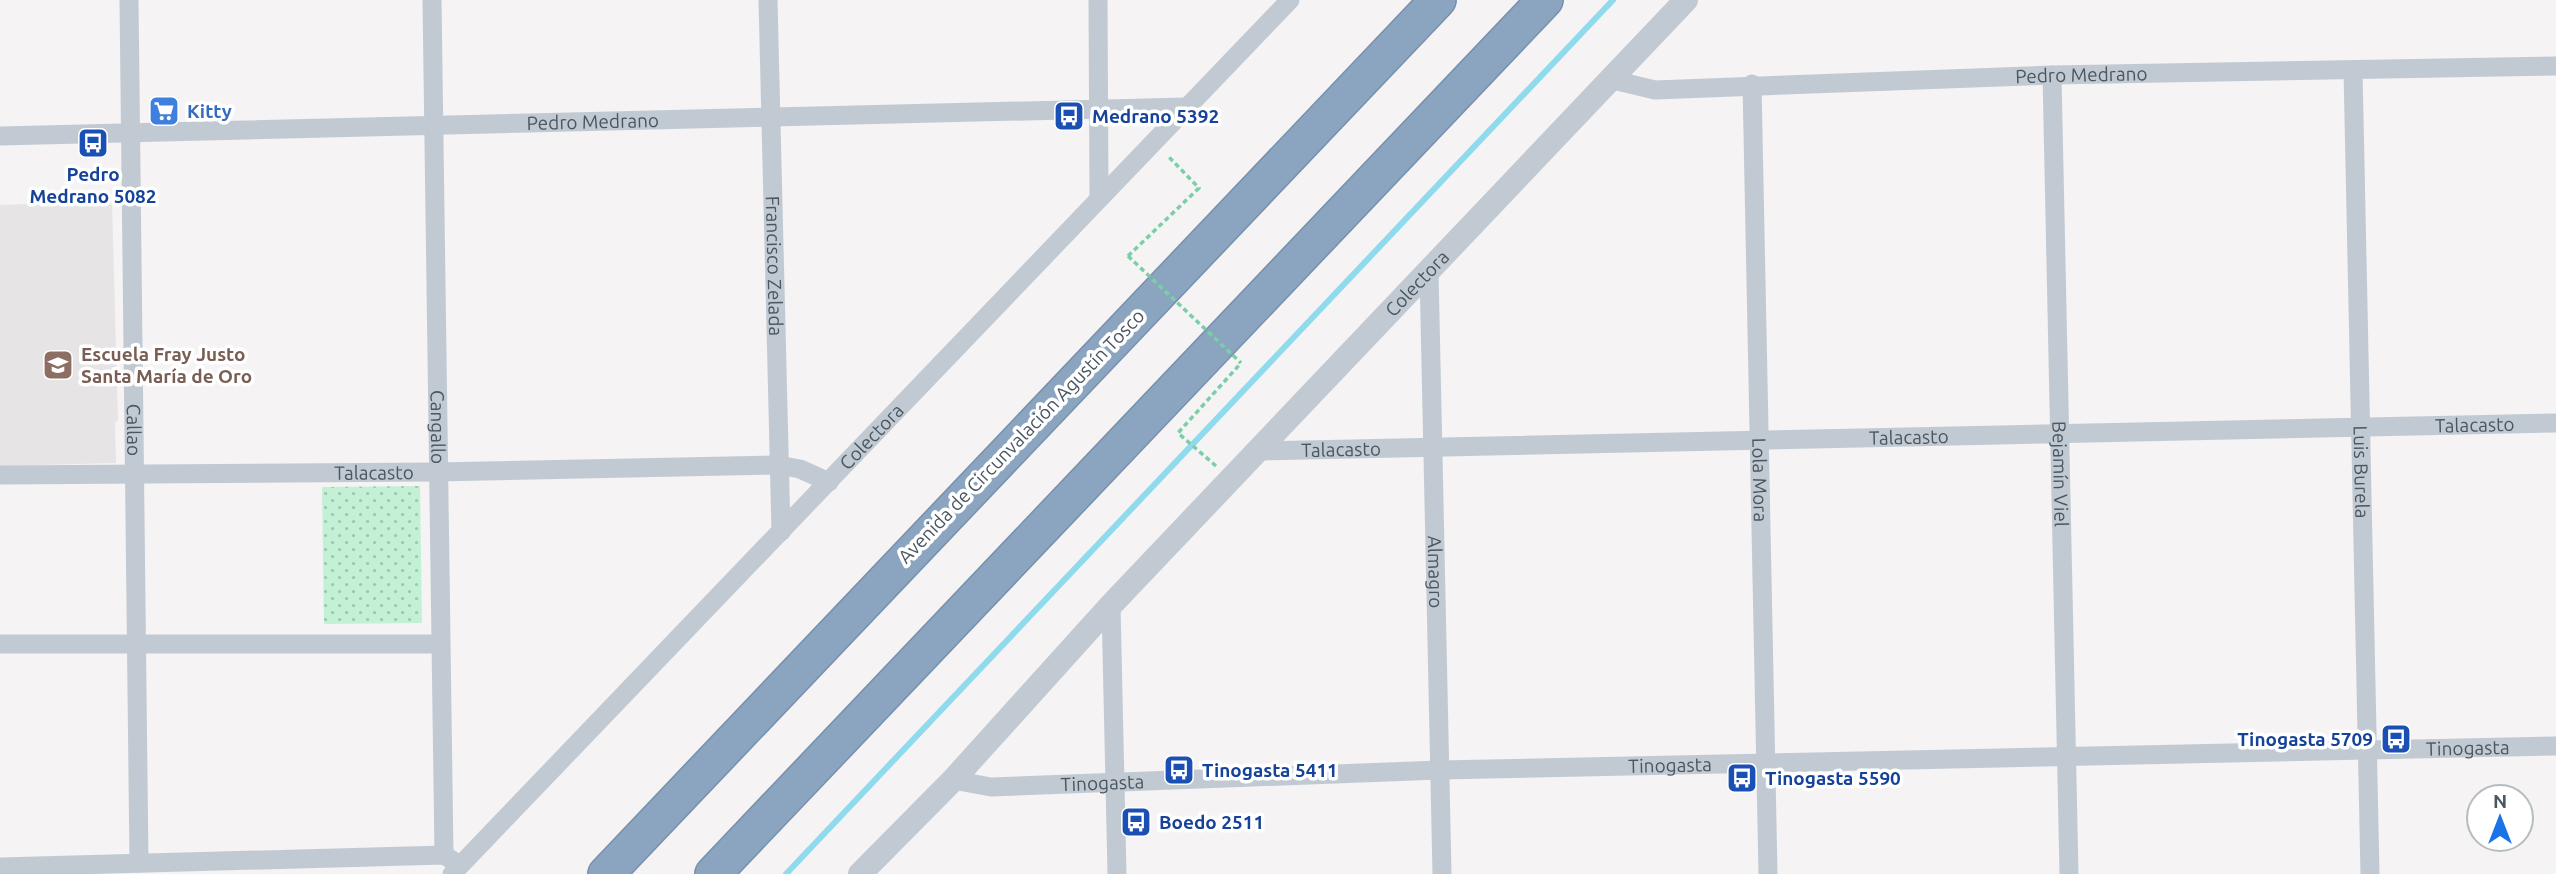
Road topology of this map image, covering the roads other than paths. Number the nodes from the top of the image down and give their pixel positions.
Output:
1 (129, 0) edge
2 (432, 0) edge
3 (768, 0) edge
4 (1098, 0) edge
5 (1290, 0) edge
6 (1438, 0) edge
7 (1545, 0) edge
8 (1686, 0) edge
9 (2556, 66) edge
10 (2353, 70) junction
11 (2052, 75) junction
12 (1609, 79) junction
13 (1752, 84) junction
14 (1186, 107) junction
15 (1100, 108) junction
16 (771, 115) junction
17 (432, 125) junction
18 (133, 134) junction
19 (0, 136) edge
20 (1100, 198) junction
21 (1429, 271) junction
22 (2556, 423) edge
23 (2360, 427) junction
24 (2059, 433) junction
25 (1759, 440) junction
26 (1433, 447) junction
27 (1261, 451) junction
28 (778, 465) junction
29 (436, 472) junction
30 (136, 473) junction
31 (0, 474) edge
32 (829, 482) junction
33 (781, 532) junction
34 (1111, 605) junction
35 (137, 642) junction
36 (0, 644) edge
37 (439, 644) junction
38 (2556, 747) edge
39 (2367, 750) junction
40 (2067, 757) junction
41 (1766, 763) junction
42 (1440, 770) junction
43 (953, 780) junction
44 (1115, 781) junction
45 (139, 863) junction
46 (452, 865) edge
47 (0, 867) edge
48 (606, 874) edge
49 (713, 874) edge
50 (860, 874) edge
51 (1117, 874) edge
52 (1442, 874) edge
53 (1768, 874) edge
54 (2069, 874) edge
55 (2370, 874) edge

1 - 18 street, Callao
2 - 17 street, Cangallo
3 - 16 street, Francisco Zelada
4 - 15 street
5 - 14 street, Colectora
6 - 48 highway, Avenida de Circunvalación Agustín Tosco
7 - 49 highway
8 - 12 street, Colectora
9 - 10 street, Pedro Medrano
10 - 11 street, Pedro Medrano
10 - 23 street, Luis Burela
11 - 13 street, Pedro Medrano
11 - 24 street, Bejamín Viel
12 - 13 street, Pedro Medrano
12 - 21 street, Colectora
13 - 25 street, Lola Mora
14 - 15 street, Pedro Medrano
14 - 20 street, Colectora
15 - 16 street, Pedro Medrano
15 - 20 street
16 - 17 street, Pedro Medrano
16 - 28 street, Francisco Zelada
17 - 18 street, Pedro Medrano
17 - 29 street, Cangallo
18 - 19 street, Pedro Medrano
18 - 30 street, Callao
20 - 32 street, Colectora
21 - 26 street, Almagro
21 - 27 street, Colectora
22 - 23 street, Talacasto
23 - 24 street, Talacasto
23 - 39 street, Luis Burela
24 - 25 street, Talacasto
24 - 40 street, Bejamín Viel
25 - 26 street, Talacasto
25 - 41 street, Lola Mora
26 - 27 street, Talacasto
26 - 42 street, Almagro
27 - 34 street, Colectora
28 - 29 street, Talacasto
28 - 32 street, Talacasto
28 - 33 street, Francisco Zelada
29 - 30 street, Talacasto
29 - 37 street, Cangallo
30 - 31 street, Talacasto
30 - 35 street, Callao
32 - 33 street, Colectora
33 - 46 street, Colectora
34 - 43 street, Colectora
34 - 44 street
35 - 36 street
35 - 37 street
35 - 45 street, Callao
37 - 46 street, Cangallo
38 - 39 street, Tinogasta
39 - 40 street, Tinogasta
39 - 55 street, Luis Burela
40 - 41 street, Tinogasta
40 - 54 street, Bejamín Viel
41 - 42 street, Tinogasta
41 - 53 street, Lola Mora
42 - 44 street, Tinogasta
42 - 52 street, Almagro
43 - 44 street, Tinogasta
43 - 50 street, Colectora
44 - 51 street
45 - 46 street
45 - 47 street

